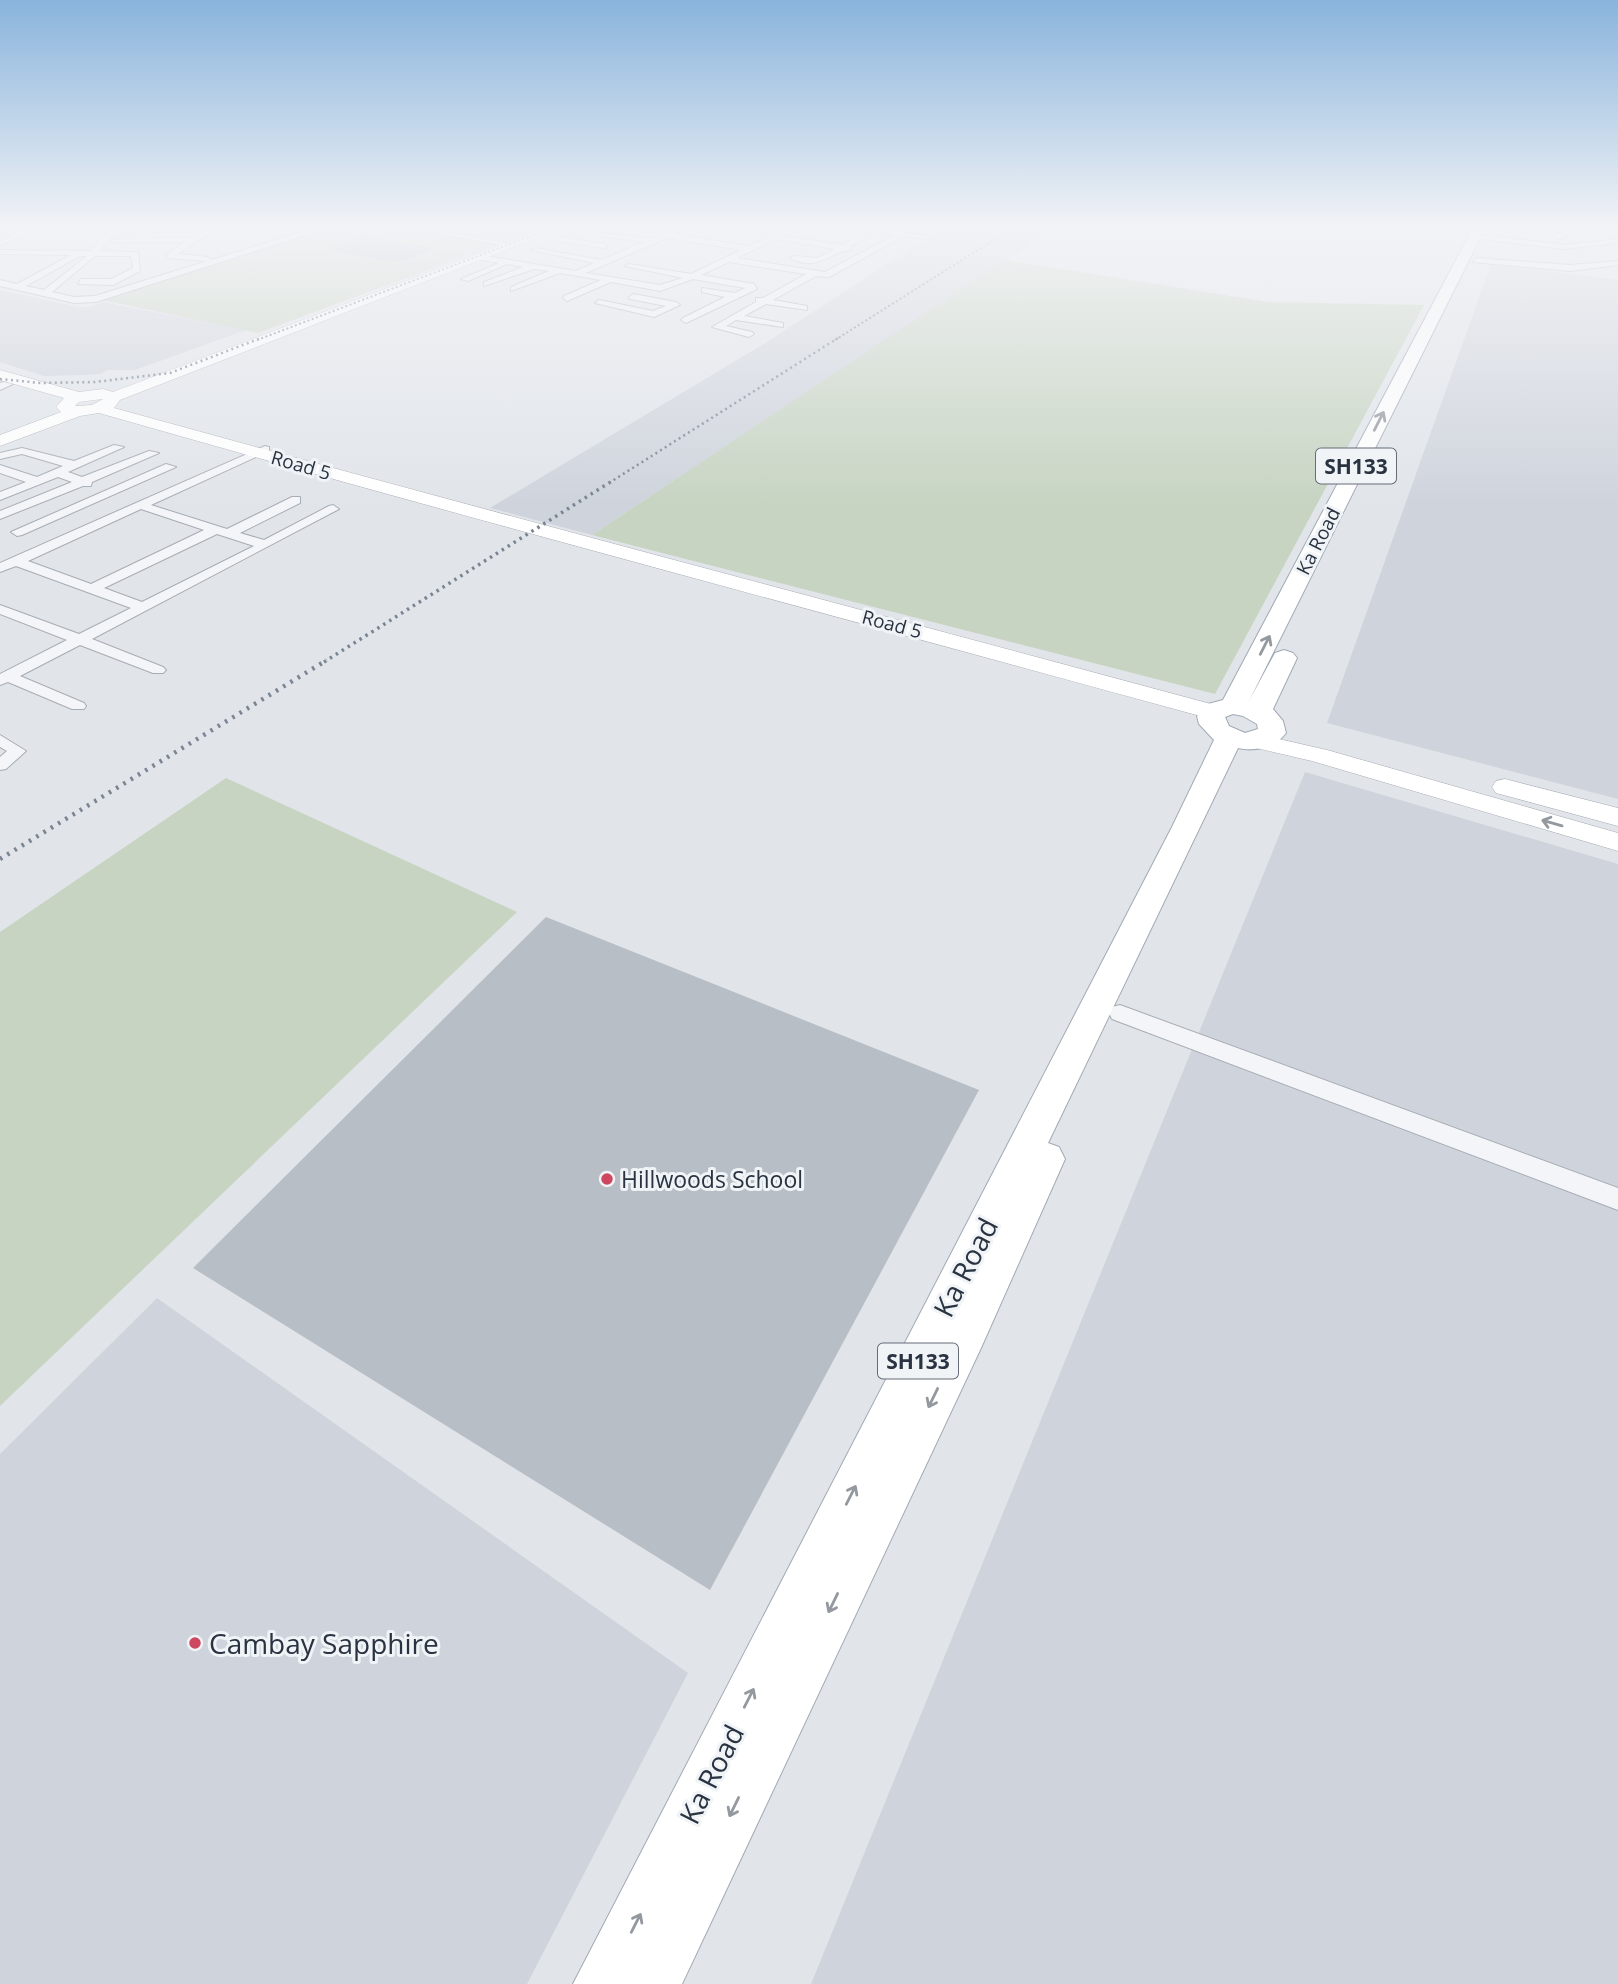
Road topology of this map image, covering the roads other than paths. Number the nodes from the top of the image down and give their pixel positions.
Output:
1 (317, 319) edge
2 (689, 319) edge
3 (732, 319) edge
4 (744, 319) edge
5 (1439, 319) edge
6 (1443, 319) edge
7 (686, 320) dead end
8 (780, 325) dead end
9 (748, 334) dead end
10 (1412, 373) junction
11 (2, 382) edge
12 (106, 401) junction
13 (73, 405) junction
14 (0, 434) edge
15 (0, 441) edge
16 (118, 447) dead end
17 (260, 451) junction
18 (153, 453) dead end
19 (0, 456) edge
20 (75, 465) junction
21 (170, 467) dead end
22 (0, 469) edge
23 (58, 472) junction
24 (36, 481) junction
25 (83, 482) junction
26 (112, 492) junction
27 (0, 496) edge
28 (296, 500) dead end
29 (143, 504) junction
30 (1345, 508) junction
31 (333, 509) dead end
32 (0, 515) edge
33 (0, 526) edge
34 (223, 531) junction
35 (16, 533) junction
36 (1344, 534) dead end
37 (51, 545) junction
38 (265, 545) junction
39 (5, 565) edge
40 (91, 589) junction
41 (142, 607) junction
42 (0, 609) edge
43 (79, 640) junction
44 (1293, 641) dead end
45 (158, 670) dead end
46 (4, 678) edge
47 (78, 706) dead end
48 (1240, 724) junction
49 (0, 740) edge
50 (0, 765) edge
51 (1618, 817) edge
52 (1618, 842) edge
53 (1120, 1013) junction
54 (1618, 1199) edge
55 (605, 1984) edge
56 (649, 1984) edge

1 - 12 street
2 - 7 street
3 - 9 street
4 - 8 street
5 - 10 main road, Ka Road / SH133
6 - 10 main road, Ka Road / SH133
10 - 30 main road, Ka Road / SH133
11 - 13 street
12 - 13 street
12 - 17 street, Road 5
13 - 14 street
13 - 15 street
16 - 20 street
17 - 29 street
17 - 48 street, Road 5
18 - 25 street
19 - 20 street
20 - 23 street
21 - 26 street
22 - 24 street
23 - 24 street
23 - 25 street
24 - 27 street
25 - 26 street
25 - 32 street
26 - 29 street
26 - 35 street
28 - 34 street
29 - 34 street
29 - 37 street
30 - 36 main road, Ka Road / SH133
48 -> 30 main road, Ka Road / SH133
31 - 38 street
33 - 35 street
34 - 38 street
34 - 40 street
35 - 37 street
37 - 39 street
38 - 41 street
39 - 40 street
40 - 41 street
41 - 43 street
42 - 43 street
43 - 45 street
43 - 46 street
44 - 48 main road, Ka Road / SH133
46 - 47 street
48 - 51 street
52 -> 48 street
48 - 53 main road, Ka Road / SH133
55 -> 48 main road, Ka Road / SH133
49 - 50 street
53 - 54 street
53 -> 56 main road, Ka Road / SH133

